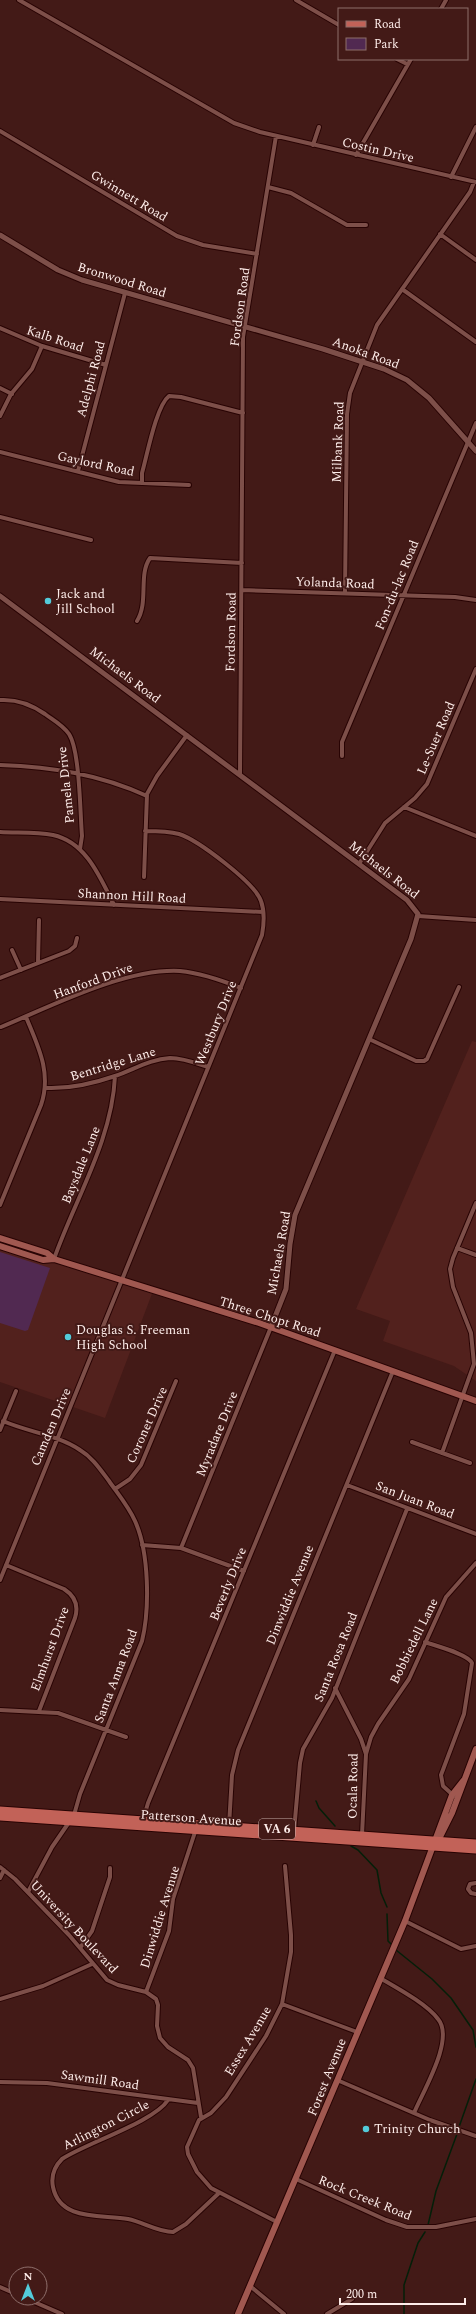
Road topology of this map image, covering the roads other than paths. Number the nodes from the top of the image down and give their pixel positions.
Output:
1 (19, 0) edge
2 (296, 0) edge
3 (338, 24) edge
4 (398, 60) edge
5 (409, 60) edge
6 (407, 64) junction
7 (319, 127) dead end
8 (476, 127) edge
9 (0, 131) edge
10 (276, 136) junction
11 (313, 145) junction
12 (356, 155) junction
13 (451, 177) junction
14 (475, 182) edge
15 (268, 187) junction
16 (366, 225) dead end
17 (440, 234) junction
18 (0, 235) edge
19 (257, 254) junction
20 (476, 260) edge
21 (402, 289) junction
22 (125, 293) junction
23 (244, 327) junction
24 (0, 328) edge
25 (476, 342) edge
26 (42, 346) junction
27 (364, 362) junction
28 (106, 365) junction
29 (0, 388) edge
30 (12, 394) junction
31 (243, 413) junction
32 (0, 416) edge
33 (476, 423) edge
34 (468, 442) junction
35 (476, 451) edge
36 (0, 452) edge
37 (78, 471) junction
38 (142, 483) junction
39 (189, 485) dead end
40 (0, 517) edge
41 (91, 540) dead end
42 (242, 563) junction
43 (242, 590) junction
44 (345, 593) junction
45 (404, 595) junction
46 (0, 596) edge
47 (476, 600) edge
48 (137, 621) dead end
49 (476, 669) edge
50 (475, 674) edge
51 (0, 700) edge
52 (187, 735) junction
53 (342, 756) dead end
54 (0, 765) edge
55 (77, 773) junction
56 (240, 775) junction
57 (146, 796) junction
58 (404, 807) junction
59 (145, 831) junction
60 (0, 832) edge
61 (476, 836) edge
62 (80, 849) junction
63 (359, 864) junction
64 (144, 877) dead end
65 (0, 899) edge
66 (114, 905) junction
67 (263, 912) junction
68 (418, 916) junction
69 (39, 920) dead end
70 (476, 920) edge
71 (78, 938) dead end
72 (12, 950) dead end
73 (38, 963) junction
74 (21, 970) junction
75 (0, 978) edge
76 (458, 987) dead end
77 (241, 988) junction
78 (26, 1017) junction
79 (1, 1027) dead end
80 (369, 1039) junction
81 (208, 1067) junction
82 (115, 1076) junction
83 (46, 1088) junction
84 (476, 1203) edge
85 (0, 1206) edge
86 (0, 1238) edge
87 (0, 1246) edge
88 (457, 1248) junction
89 (476, 1255) edge
90 (54, 1259) junction
91 (120, 1281) junction
92 (271, 1328) junction
93 (335, 1350) junction
94 (393, 1371) junction
95 (176, 1382) dead end
96 (16, 1391) dead end
97 (462, 1396) junction
98 (476, 1401) edge
99 (4, 1421) junction
100 (0, 1430) edge
101 (57, 1439) junction
102 (412, 1442) dead end
103 (442, 1453) junction
104 (470, 1463) dead end
105 (347, 1485) junction
106 (115, 1489) junction
107 (407, 1509) junction
108 (476, 1534) edge
109 (142, 1545) junction
110 (181, 1548) junction
111 (476, 1563) edge
112 (6, 1565) junction
113 (244, 1571) junction
114 (0, 1580) edge
115 (425, 1642) junction
116 (335, 1688) junction
117 (0, 1710) edge
118 (39, 1712) junction
119 (106, 1730) junction
120 (126, 1738) dead end
121 (476, 1749) edge
122 (366, 1754) junction
123 (474, 1759) edge
124 (455, 1797) junction
125 (0, 1810) edge
126 (0, 1817) edge
127 (72, 1818) junction
128 (143, 1823) junction
129 (197, 1827) junction
130 (229, 1829) junction
131 (294, 1834) junction
132 (362, 1838) junction
133 (436, 1842) junction
134 (476, 1843) edge
135 (476, 1850) edge
136 (285, 1866) dead end
137 (2, 1868) edge
138 (110, 1868) dead end
139 (0, 1878) edge
140 (476, 1883) edge
141 (28, 1892) junction
142 (476, 1894) edge
143 (405, 1921) junction
144 (476, 1946) edge
145 (80, 1948) junction
146 (92, 1964) junction
147 (380, 1978) junction
148 (146, 1992) junction
149 (0, 1999) edge
150 (282, 2004) junction
151 (357, 2032) junction
152 (337, 2080) junction
153 (0, 2082) edge
154 (168, 2100) junction
155 (198, 2103) junction
156 (414, 2112) junction
157 (201, 2117) junction
158 (476, 2136) edge
159 (296, 2180) junction
160 (219, 2193) junction
161 (476, 2218) edge
162 (277, 2222) junction
163 (250, 2286) junction
164 (352, 2299) dead end
165 (44, 2306) edge
166 (62, 2314) edge
167 (238, 2314) edge
168 (284, 2314) edge
169 (327, 2314) edge

1 - 10 street
2 - 3 street
4 - 6 street
5 - 6 street
6 - 12 street
7 - 11 street
8 - 13 street
9 - 19 street, Gwinnett Road
10 - 11 street, Costin Drive
10 - 15 street, Fordson Road
11 - 12 street, Costin Drive
12 - 13 street, Costin Drive
13 - 14 street, Costin Drive
14 - 17 street, Milbank Road
15 - 16 street
15 - 19 street, Fordson Road
17 - 20 street
17 - 21 street, Milbank Road
18 - 22 street, Bronwood Road
19 - 23 street, Fordson Road
21 - 25 street
21 - 27 street, Milbank Road
22 - 23 street, Bronwood Road
22 - 28 street, Adelphi Road
23 - 27 street, Anoka Road
23 - 31 street, Fordson Road
24 - 26 street, Kalb Road
26 - 28 street, Kalb Road
26 - 30 street
27 - 34 street, Anoka Road
27 - 44 street, Milbank Road
28 - 37 street, Adelphi Road
29 - 30 street
30 - 32 street
31 - 38 street
31 - 42 street, Fordson Road
33 - 34 street, Fon-du-lac Road
34 - 35 street, Anoka Road
34 - 45 street, Fon-du-lac Road
36 - 37 street, Gaylord Road
37 - 38 street, Gaylord Road
38 - 39 street, Gaylord Road
40 - 41 street
42 - 43 street, Fordson Road
42 - 48 street
43 - 44 street, Yolanda Road
43 - 56 street, Fordson Road
44 - 45 street, Yolanda Road
45 - 47 street, Yolanda Road
45 - 53 street, Fon-du-lac Road
46 - 52 street, Michaels Road
49 - 50 street, Le-Suer Road
50 - 58 street, Le-Suer Road
51 - 55 street, Pamela Drive
52 - 56 street, Michaels Road
52 - 57 street
54 - 55 street
55 - 57 street
55 - 62 street, Pamela Drive
56 - 63 street, Michaels Road
57 - 59 street
58 - 61 street
58 - 63 street, Le-Suer Road
59 - 64 street
59 - 67 street, Westbury Drive
60 - 62 street
62 - 66 street
63 - 68 street, Michaels Road
65 - 66 street, Shannon Hill Road
66 - 67 street, Shannon Hill Road
67 - 77 street, Westbury Drive
68 - 70 street
68 - 80 street, Michaels Road
69 - 73 street
71 - 73 street
72 - 74 street
73 - 74 street
74 - 75 street
76 - 80 street
77 - 78 street, Hanford Drive
77 - 81 street, Westbury Drive
78 - 79 street, Hanford Drive
78 - 83 street
80 - 92 street, Michaels Road
81 - 82 street, Bentridge Lane
81 - 91 street, Westbury Drive
82 - 83 street, Bentridge Lane
82 - 90 street, Baysdale Lane
83 - 85 street
84 - 88 street
86 - 90 main road, Three Chopt Road
87 - 90 main road, Three Chopt Road
88 - 89 street
88 - 97 street
90 - 91 main road, Three Chopt Road
91 - 92 main road, Three Chopt Road
91 - 101 street, Camden Drive
92 - 93 main road, Three Chopt Road
92 - 110 street, Myradare Drive
93 - 94 main road, Three Chopt Road
93 - 113 street, Beverly Drive
94 - 97 main road, Three Chopt Road
94 - 105 street, Dinwiddie Avenue
95 - 106 street, Coronet Drive
96 - 99 street
97 - 98 main road, Three Chopt Road
97 - 103 street
99 - 100 street
99 - 101 street, Santa Anna Road
101 - 106 street, Santa Anna Road
101 - 112 street, Camden Drive
102 - 103 street
103 - 104 street
105 - 107 street, San Juan Road
105 - 130 street, Dinwiddie Avenue
106 - 109 street, Santa Anna Road
107 - 108 street, San Juan Road
107 - 116 street, Santa Rosa Road
109 - 110 street
109 - 119 street, Santa Anna Road
110 - 113 street
111 - 115 street, Bobbiedell Lane
112 - 114 street, Camden Drive
112 - 118 street, Elmhurst Drive
113 - 128 street, Beverly Drive
115 - 122 street, Bobbiedell Lane
115 - 124 street
116 - 122 street, Ocala Road
116 - 131 street, Santa Rosa Road
117 - 118 street
118 - 119 street
119 - 120 street
119 - 127 street, Santa Anna Road
121 - 123 main road, Forest Avenue
122 - 132 street, Ocala Road
123 - 124 main road, Forest Avenue
124 - 133 main road, Forest Avenue
125 - 127 main road, Patterson Avenue / VA 6
126 - 127 main road, Patterson Avenue / VA 6
127 - 128 main road, Patterson Avenue / VA 6
127 - 141 street, Santa Anna Road
128 - 129 main road, Patterson Avenue / VA 6
129 - 130 main road, Patterson Avenue / VA 6
129 - 148 street, Dinwiddie Avenue
130 - 131 main road, Patterson Avenue / VA 6
131 - 132 main road, Patterson Avenue / VA 6
132 - 133 main road, Patterson Avenue / VA 6
133 - 134 main road, Patterson Avenue / VA 6
133 - 135 main road, Patterson Avenue / VA 6
133 - 143 main road, Forest Avenue
136 - 150 street, Essex Avenue
137 - 139 street
137 - 141 street, University Boulevard
138 - 145 street
140 - 142 street
141 - 145 street, University Boulevard
143 - 144 street
143 - 147 main road, Forest Avenue
145 - 146 street, University Boulevard
146 - 148 street, University Boulevard
146 - 149 street
147 - 151 main road, Forest Avenue
147 - 156 street
148 - 155 street
150 - 151 street
150 - 157 street, Essex Avenue
151 - 152 main road, Forest Avenue
152 - 156 street
152 - 159 main road, Forest Avenue
153 - 154 street, Sawmill Road
154 - 155 street, Sawmill Road
154 - 160 street, Arlington Circle
155 - 157 street
156 - 158 street
157 - 160 street
159 - 161 street, Rock Creek Road
159 - 162 main road, Forest Avenue
160 - 162 street
162 - 163 main road, Forest Avenue
163 - 167 main road, Forest Avenue
163 - 168 street
164 - 169 street
165 - 166 street

